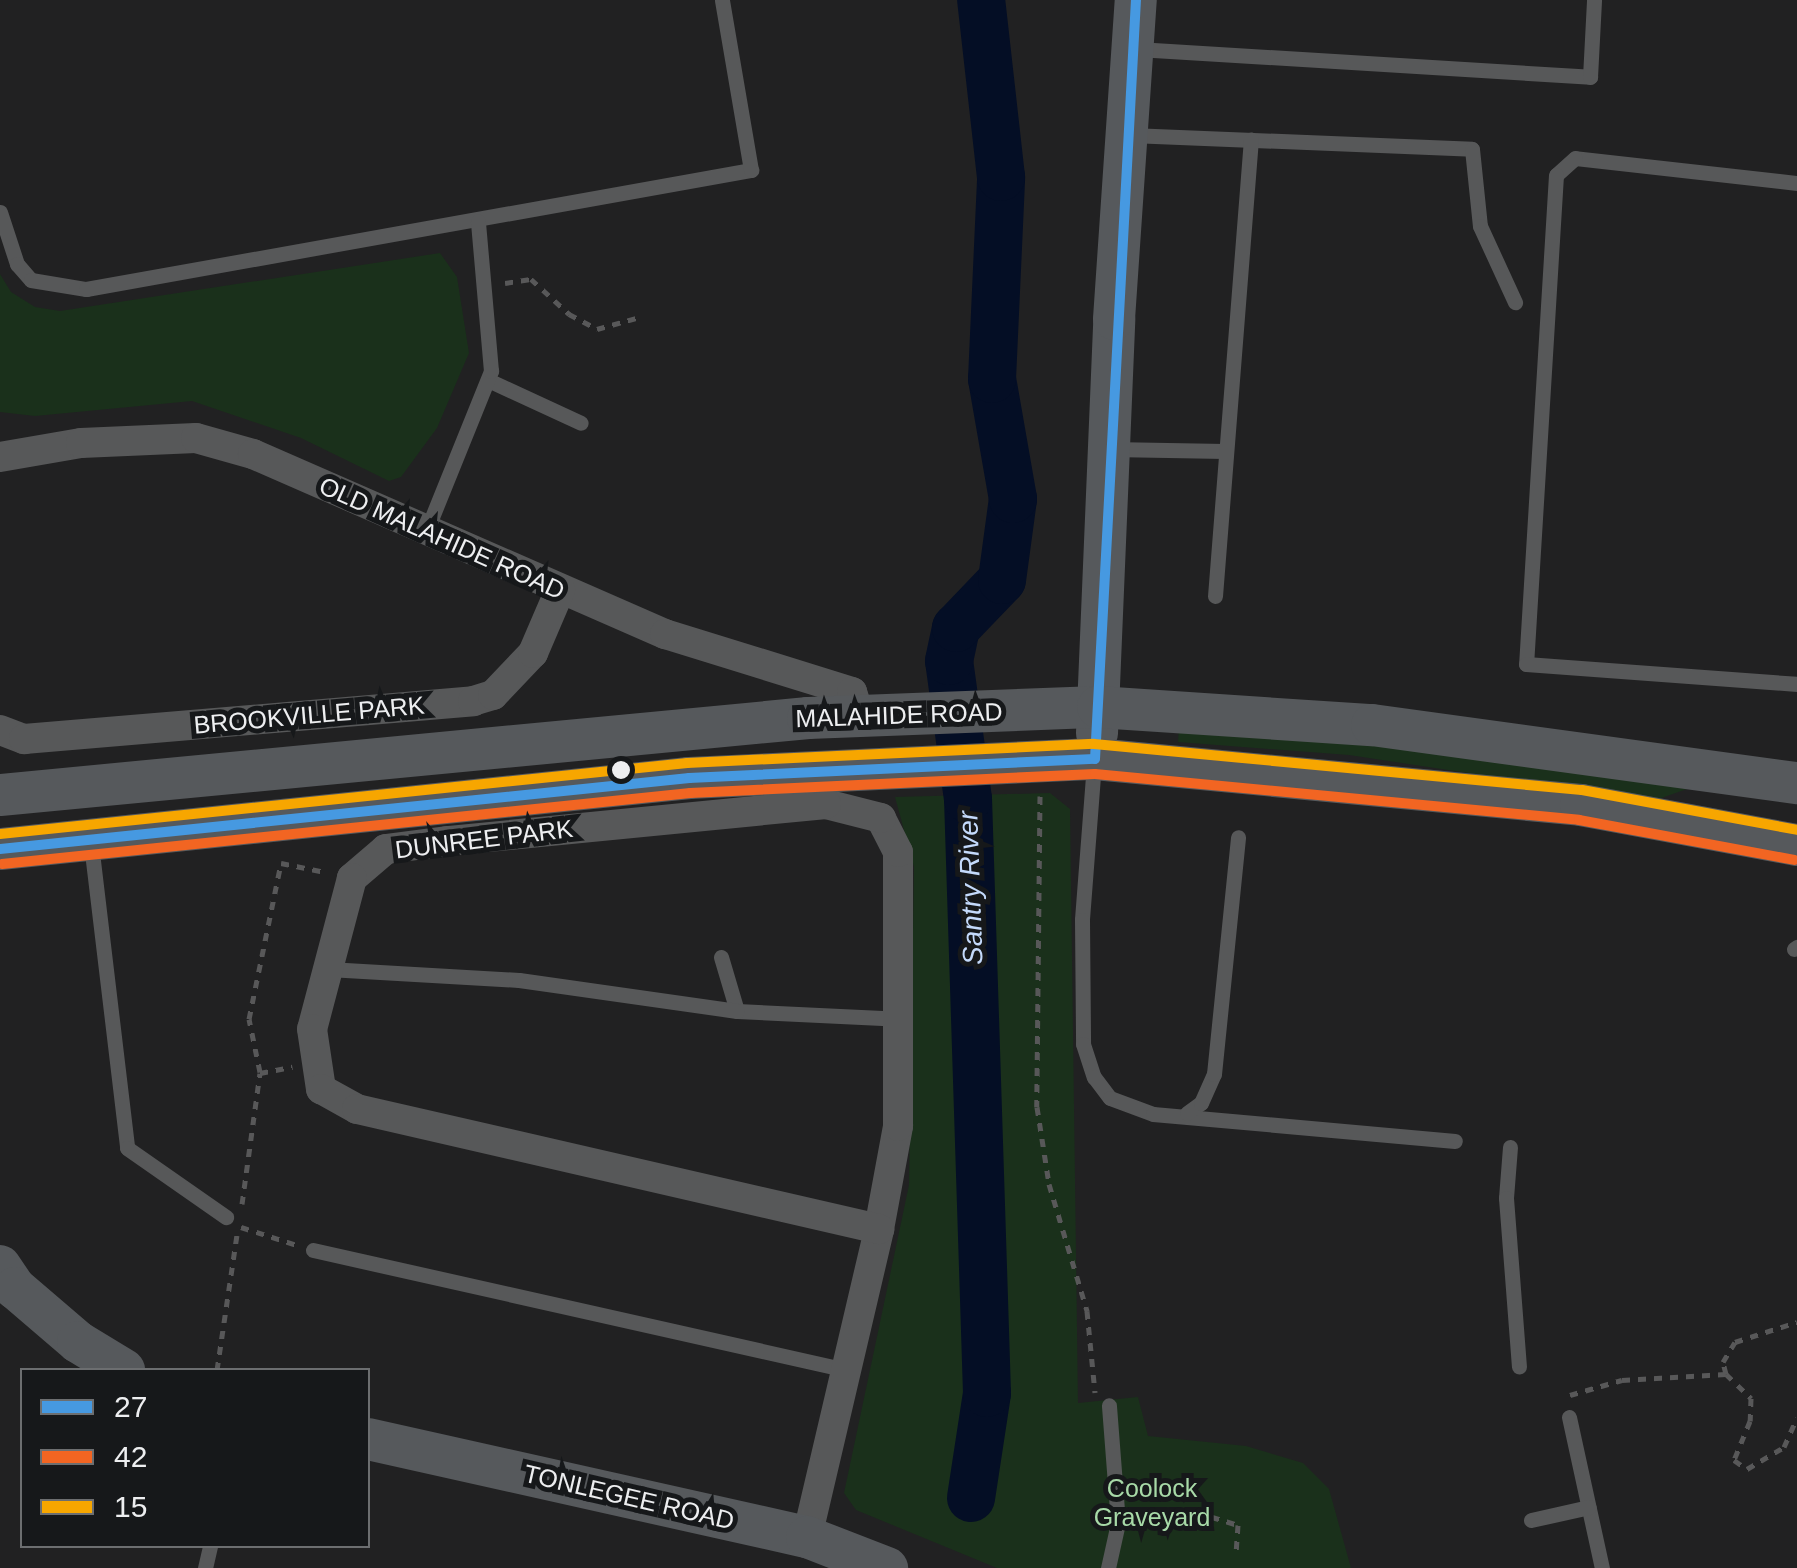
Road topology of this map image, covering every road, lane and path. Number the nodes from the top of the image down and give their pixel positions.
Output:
1 (722, 0) edge
2 (1136, 0) edge
3 (1594, 0) edge
4 (1132, 48) junction
5 (1126, 134) junction
6 (1251, 140) junction
7 (1797, 183) edge
8 (0, 212) edge
9 (478, 222) junction
10 (487, 286) junction
11 (1516, 302) dead end
12 (640, 317) dead end
13 (488, 380) junction
14 (581, 423) dead end
15 (1108, 448) junction
16 (1226, 451) junction
17 (0, 457) edge
18 (426, 532) junction
19 (560, 590) junction
20 (1215, 596) dead end
21 (1797, 684) edge
22 (1098, 707) junction
23 (860, 716) junction
24 (0, 730) edge
25 (1095, 759) junction
26 (1733, 773) junction
27 (1797, 783) edge
28 (1040, 788) dead end
29 (0, 795) edge
30 (1720, 830) junction
31 (1238, 837) dead end
32 (91, 842) junction
33 (1797, 844) edge
34 (0, 849) edge
35 (0, 875) edge
36 (352, 878) junction
37 (721, 957) dead end
38 (328, 969) junction
39 (737, 1011) junction
40 (898, 1020) junction
41 (314, 1058) junction
42 (260, 1073) junction
43 (1188, 1113) junction
44 (1455, 1141) dead end
45 (1510, 1147) dead end
46 (232, 1222) junction
47 (880, 1229) junction
48 (313, 1250) joint
49 (0, 1266) edge
50 (1797, 1322) edge
51 (1520, 1366) dead end
52 (121, 1368) edge
53 (217, 1368) edge
54 (847, 1370) junction
55 (1726, 1374) junction
56 (1110, 1409) joint
57 (1569, 1417) joint
58 (1797, 1418) edge
59 (370, 1438) edge
60 (1589, 1506) junction
61 (1531, 1520) dead end
62 (1118, 1523) junction
63 (807, 1537) junction
64 (1236, 1552) dead end
65 (876, 1566) edge
66 (1108, 1568) edge
67 (1602, 1568) edge

1 - 9 lane
2 - 4 main road
3 - 4 lane
4 - 5 main road
5 - 6 lane
5 - 15 main road
6 - 11 lane
6 - 16 lane
7 - 21 lane
8 - 9 lane
9 - 10 lane
10 - 12 path
10 - 13 lane
13 - 14 lane
13 - 18 lane
15 - 16 lane
15 - 22 main road
16 - 20 lane
17 - 18 street, OLD MALAHIDE ROAD
18 - 19 street, OLD MALAHIDE ROAD
19 - 23 street, OLD MALAHIDE ROAD
19 - 24 street, BROOKVILLE PARK
22 - 23 main road, MALAHIDE ROAD
22 - 25 main road
22 - 26 main road, MALAHIDE ROAD
23 - 29 main road, MALAHIDE ROAD
25 - 30 main road, MALAHIDE ROAD
25 - 32 main road, MALAHIDE ROAD
25 - 43 lane
26 - 27 main road, MALAHIDE ROAD
26 - 30 main road
28 - 56 path
30 - 33 main road, MALAHIDE ROAD
31 - 43 lane
32 - 34 main road, MALAHIDE ROAD
32 - 35 main road
32 - 46 lane
36 - 38 street
36 - 40 street, DUNREE PARK
36 - 42 path
37 - 39 lane
38 - 39 lane
38 - 41 street
39 - 40 lane
40 - 47 street, DUNREE PARK
41 - 42 path
41 - 47 street
42 - 46 path
43 - 44 lane
45 - 51 lane
46 - 48 path
46 - 53 path
47 - 54 street, DUNREE PARK
48 - 54 lane
49 - 52 main road
50 - 55 path
54 - 63 street, DUNREE PARK
55 - 57 path
55 - 58 path
56 - 62 lane
57 - 60 lane
59 - 63 main road, TONLEGEE ROAD
60 - 61 lane
60 - 67 lane
62 - 64 path
62 - 66 lane
63 - 65 main road, TONLEGEE ROAD

